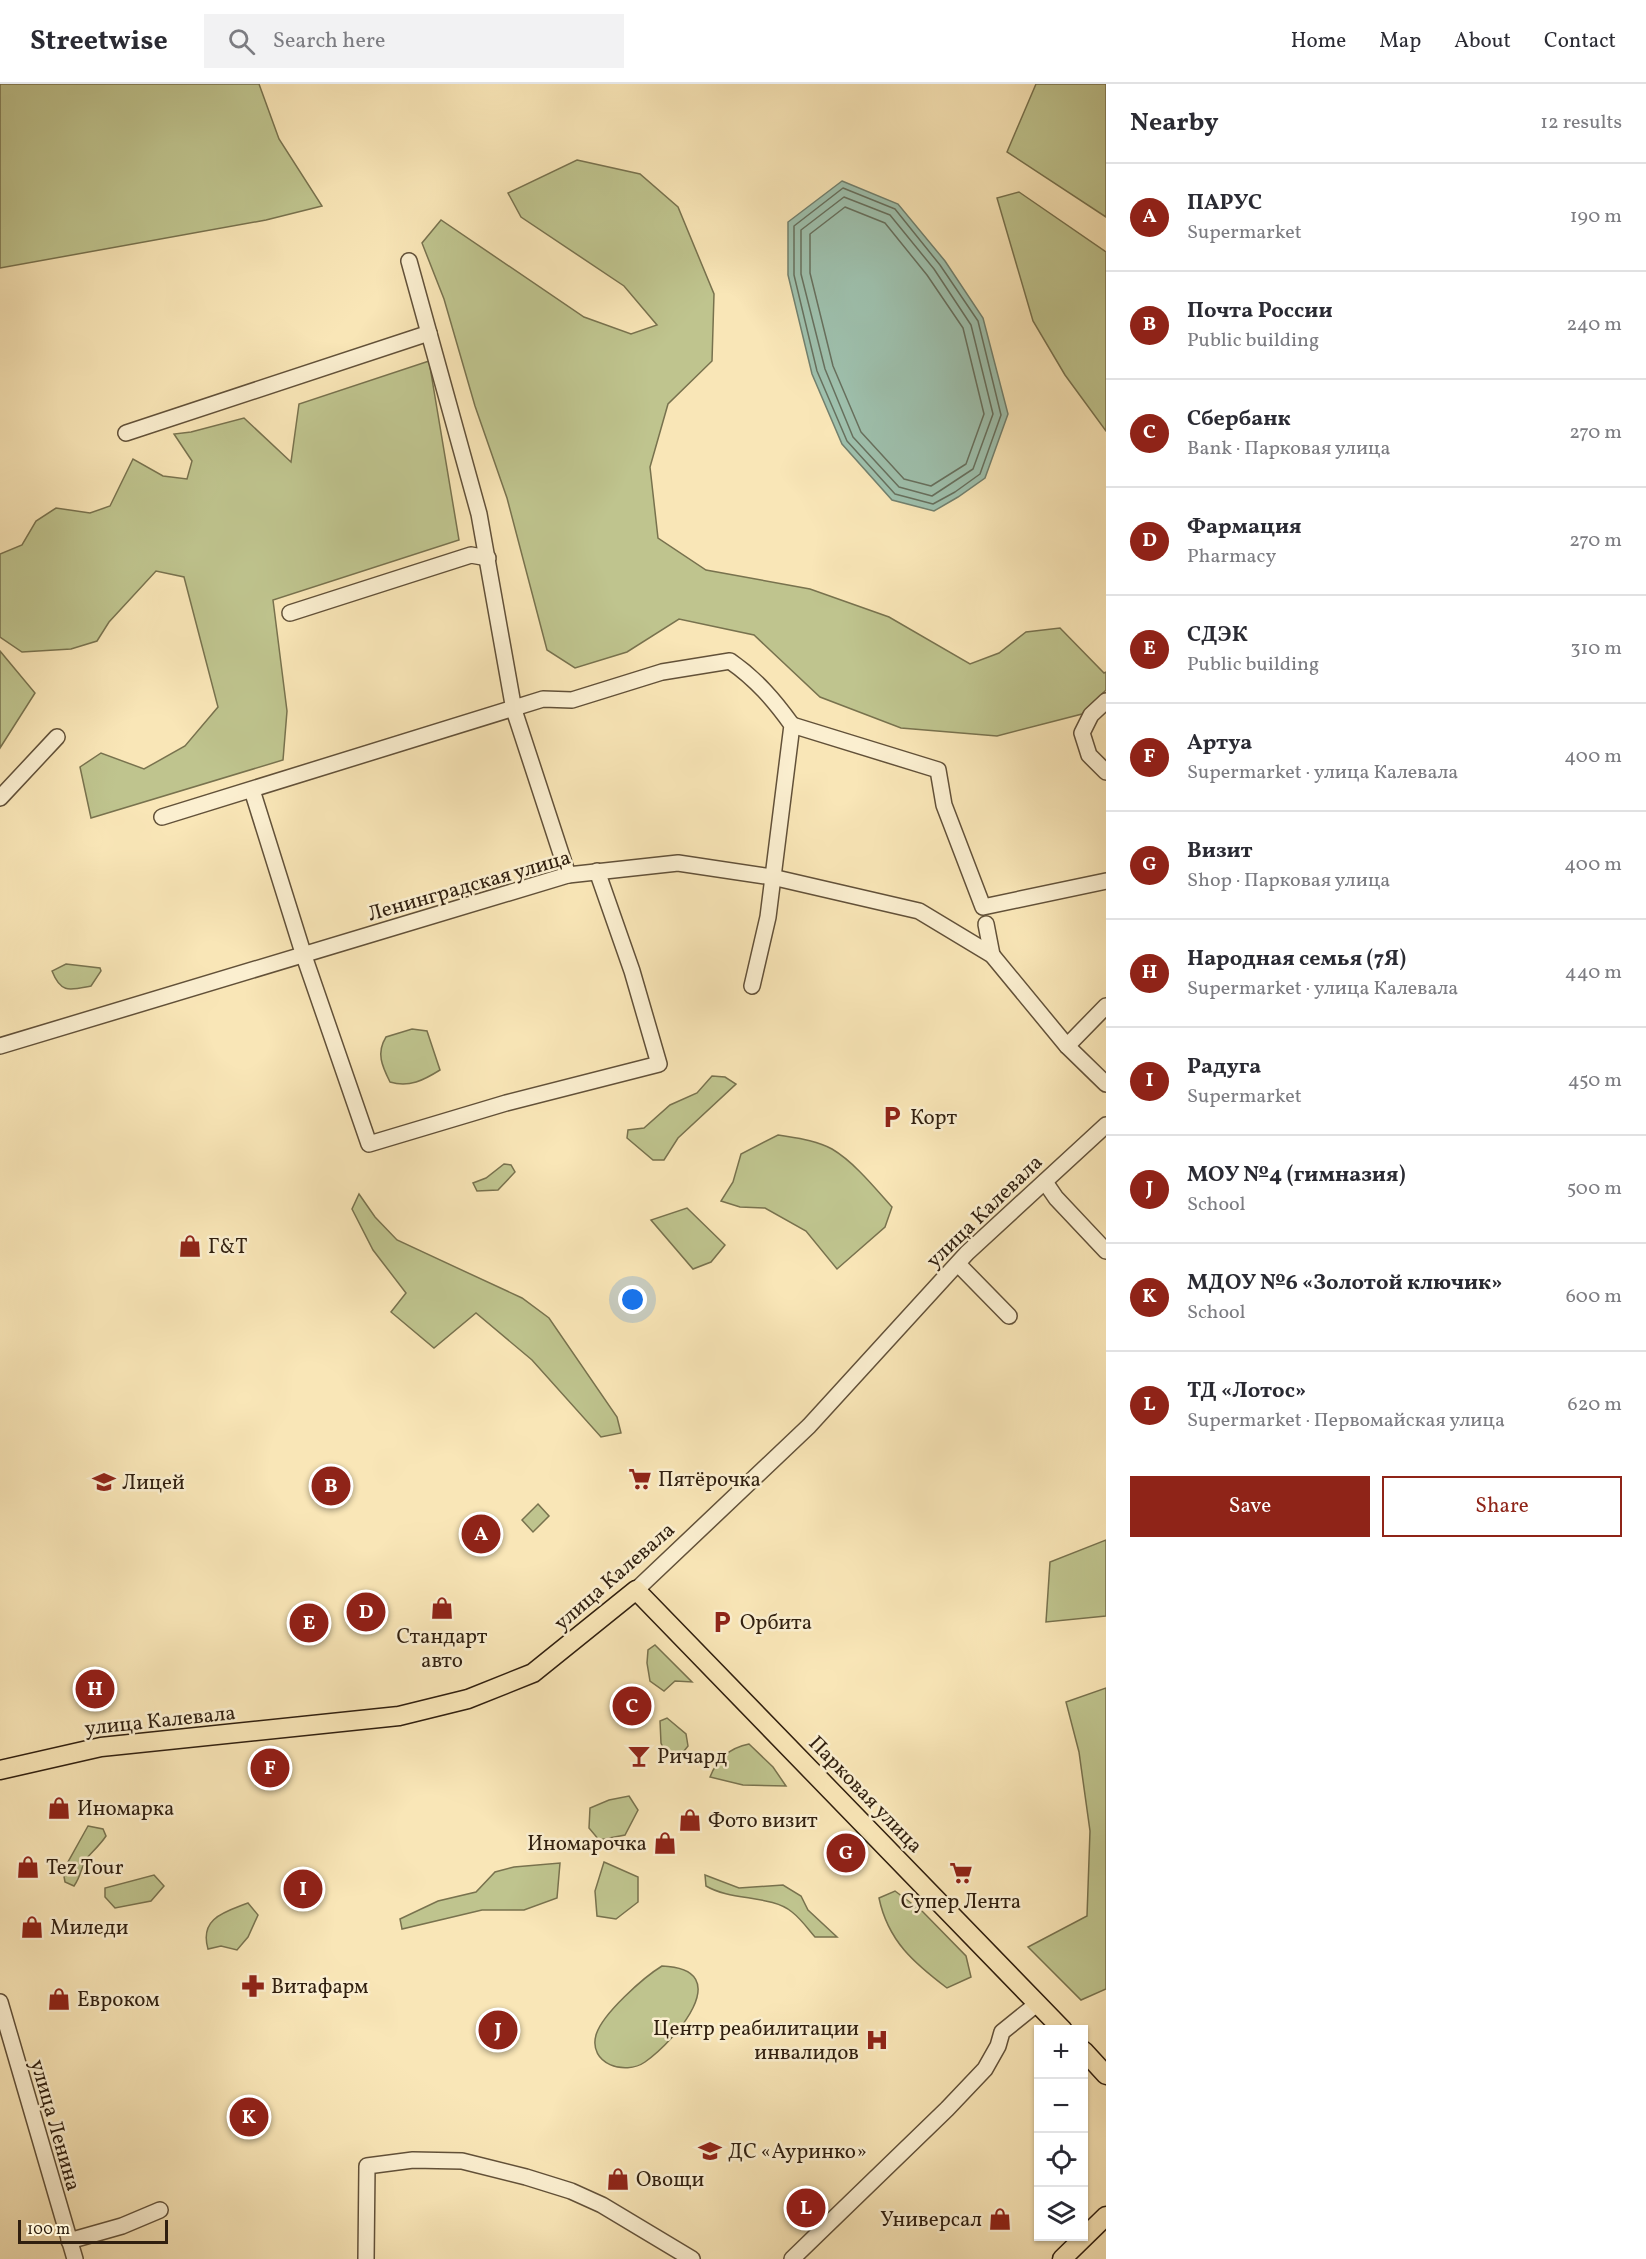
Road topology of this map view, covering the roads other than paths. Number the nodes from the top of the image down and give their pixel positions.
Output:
1 (409, 261) dead end
2 (429, 333) junction
3 (126, 433) dead end
4 (488, 558) junction
5 (290, 613) dead end
6 (1106, 701) edge
7 (514, 710) junction
8 (792, 725) junction
9 (57, 737) dead end
10 (1106, 772) edge
11 (252, 790) junction
12 (0, 798) edge
13 (162, 817) dead end
14 (597, 871) junction
15 (568, 875) junction
16 (772, 878) junction
17 (1105, 885) edge
18 (986, 924) dead end
19 (992, 955) junction
20 (304, 956) junction
21 (752, 986) dead end
22 (1106, 1006) edge
23 (0, 1046) edge
24 (1067, 1046) junction
25 (1106, 1084) edge
26 (1106, 1125) edge
27 (1046, 1182) junction
28 (1106, 1251) edge
29 (958, 1264) junction
30 (1009, 1316) dead end
31 (636, 1590) junction
32 (0, 1770) edge
33 (0, 2002) edge
34 (1038, 2003) junction
35 (1058, 2025) edge
36 (1088, 2056) edge
37 (1106, 2075) edge
38 (160, 2210) dead end
39 (1106, 2216) edge
40 (69, 2241) junction
41 (75, 2259) edge
42 (366, 2259) edge
43 (692, 2259) edge
44 (792, 2259) edge
45 (1062, 2259) edge

1 - 2 street
2 - 3 street
2 - 4 street
4 - 5 street
4 - 7 street
6 - 10 street
7 - 8 street
7 - 11 street
7 - 15 street
8 - 16 street
8 - 17 street
9 - 12 street
11 - 13 street
11 - 20 street
14 - 15 street, Ленинградская улица
14 - 16 street, Ленинградская улица
14 - 20 street
15 - 20 street, Ленинградская улица
16 - 19 street, Ленинградская улица
16 - 21 street
18 - 19 street
19 - 24 street, Ленинградская улица
20 - 23 street, Ленинградская улица
22 - 24 street
24 - 25 street, Ленинградская улица
26 - 27 street, улица Калевала
27 - 28 street
27 - 29 street, улица Калевала
29 - 30 street
29 - 31 street, улица Калевала
31 - 32 main road, улица Калевала
31 - 34 main road, Парковая улица
33 - 40 street, улица Ленина
34 - 35 main road, Парковая улица
34 - 44 street
36 - 37 main road
38 - 40 street
39 - 45 main road
40 - 41 street, улица Ленина
42 - 43 street

